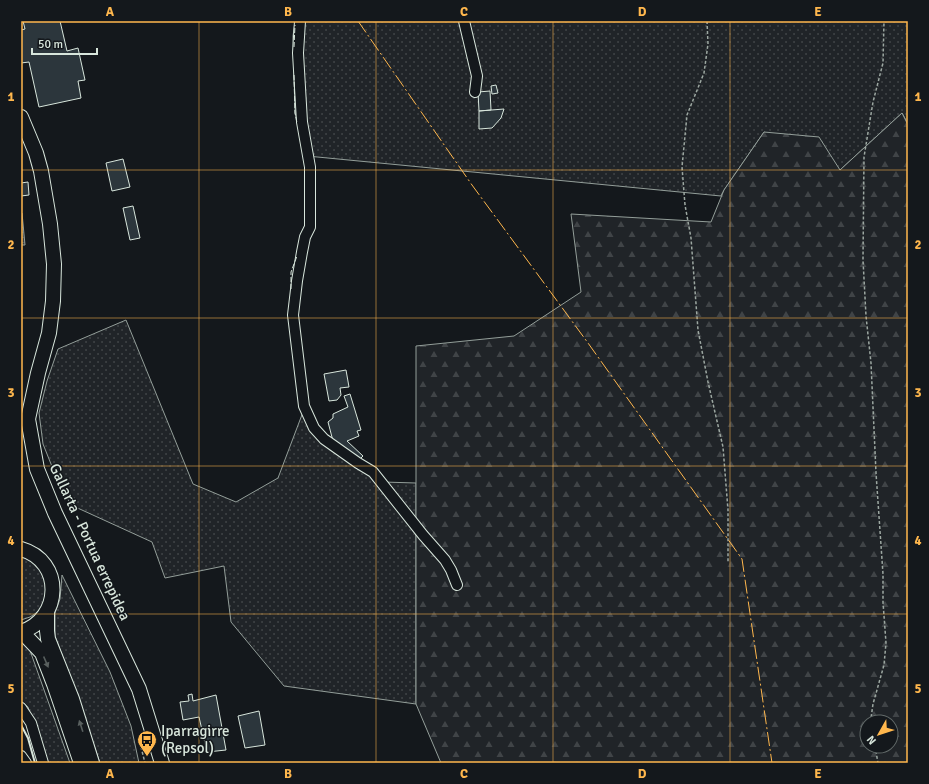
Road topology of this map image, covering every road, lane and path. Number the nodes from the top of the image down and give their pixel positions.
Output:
1 (300, 21) edge
2 (464, 21) edge
3 (707, 21) edge
4 (884, 21) edge
5 (475, 92) dead end
6 (21, 117) edge
7 (21, 549) edge
8 (728, 562) dead end
9 (457, 585) dead end
10 (47, 613) junction
11 (22, 632) edge
12 (21, 708) edge
13 (871, 714) edge
14 (21, 756) edge
15 (26, 763) edge
16 (44, 763) edge
17 (80, 763) edge
18 (92, 763) edge
19 (162, 763) edge

1 - 9 street
2 - 5 street
3 - 8 path
4 - 13 path
6 - 19 highway, Gallarta - Portua errepidea
7 - 10 highway
10 - 11 highway
18 -> 10 highway
11 -> 17 highway
12 - 16 street
14 - 15 street

